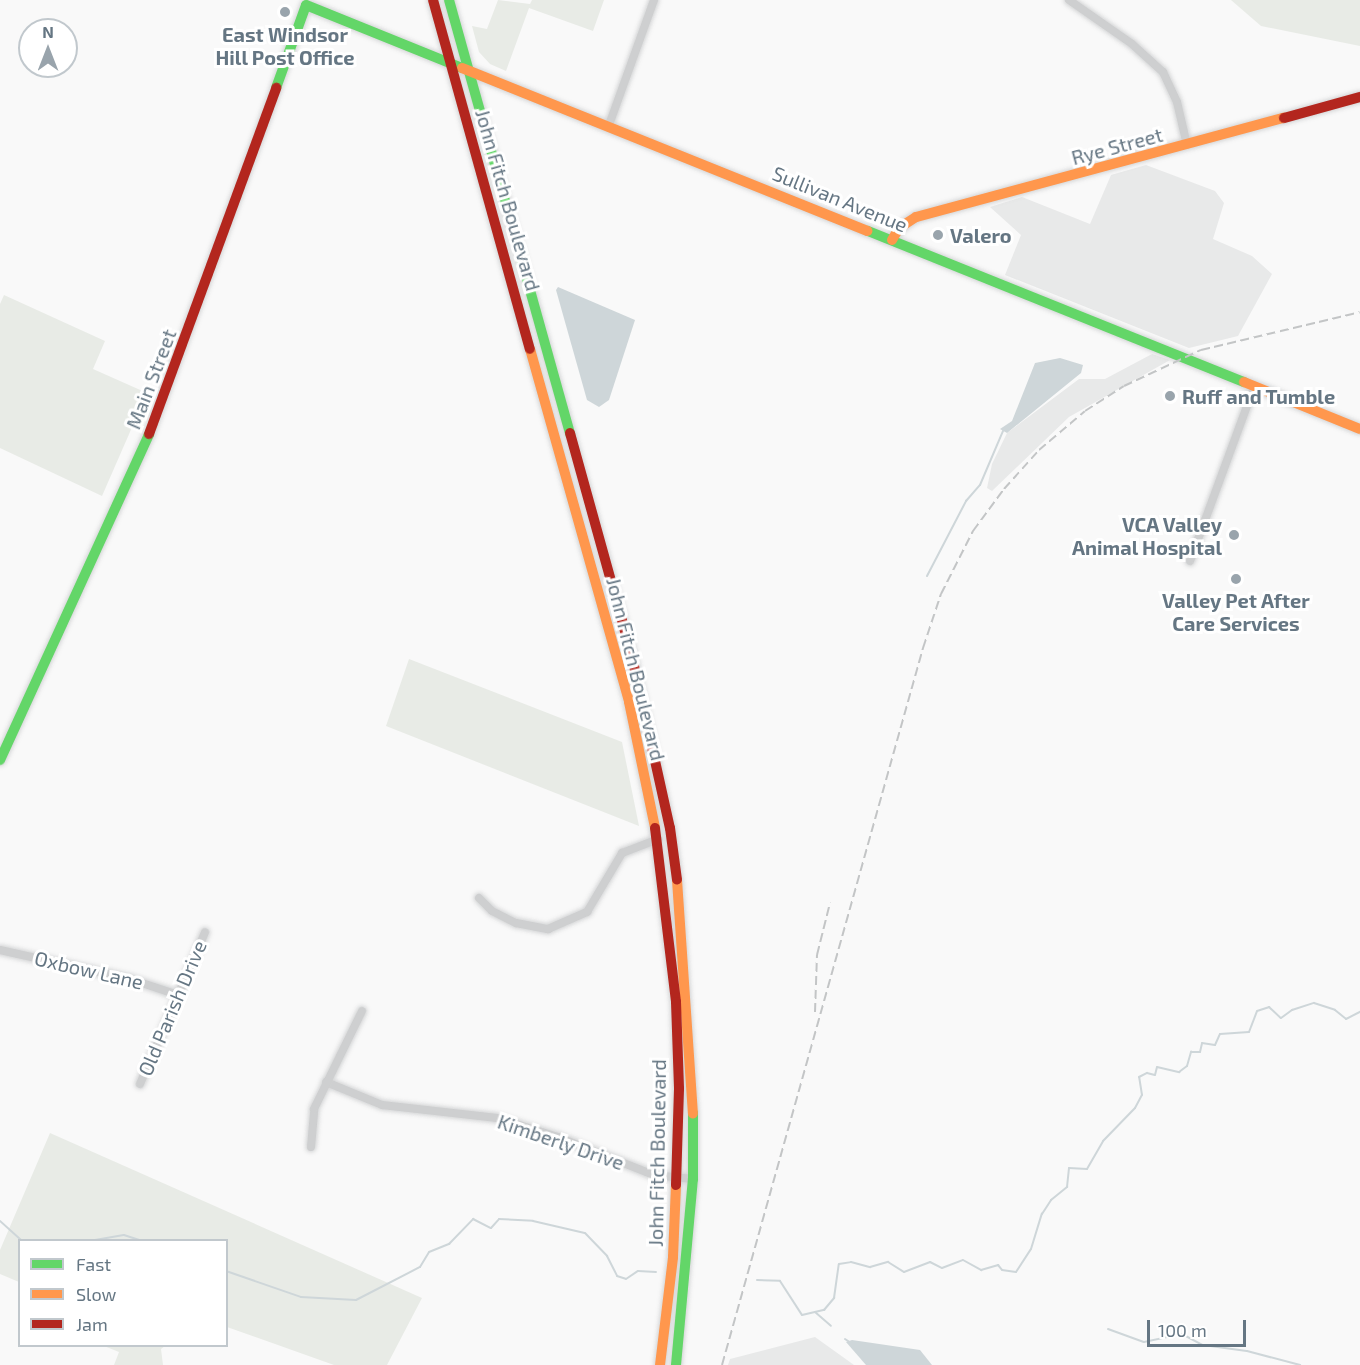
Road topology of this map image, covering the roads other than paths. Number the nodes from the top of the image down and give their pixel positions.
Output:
1 (433, 0) edge
2 (448, 0) edge
3 (654, 0) edge
4 (1069, 0) edge
5 (307, 2) edge
6 (449, 60) junction
7 (466, 66) junction
8 (1360, 97) edge
9 (609, 125) junction
10 (1187, 145) junction
11 (892, 240) junction
12 (1254, 387) junction
13 (1360, 429) edge
14 (603, 554) junction
15 (588, 558) junction
16 (1190, 561) dead end
17 (0, 760) edge
18 (672, 838) junction
19 (657, 840) junction
20 (479, 898) dead end
21 (205, 932) dead end
22 (0, 950) edge
23 (178, 995) junction
24 (689, 995) junction
25 (675, 996) junction
26 (362, 1011) dead end
27 (326, 1082) junction
28 (140, 1084) dead end
29 (679, 1089) junction
30 (693, 1089) junction
31 (311, 1147) dead end
32 (678, 1179) junction
33 (693, 1179) junction
34 (660, 1365) edge
35 (676, 1365) edge

1 - 6 main road, John Fitch Boulevard
2 - 7 main road, John Fitch Boulevard
3 - 9 street
4 - 10 street
5 - 6 main road, Sullivan Avenue
5 - 17 main road, Main Street
6 - 7 main road, Sullivan Avenue
6 - 15 main road, John Fitch Boulevard
7 - 9 main road, Sullivan Avenue
7 - 14 main road, John Fitch Boulevard
8 - 10 main road, Rye Street
9 - 11 main road, Sullivan Avenue
10 - 11 main road, Rye Street
11 - 12 main road, Sullivan Avenue
12 - 13 main road, Sullivan Avenue
12 - 16 street
14 - 15 main road
14 - 18 main road, John Fitch Boulevard
15 - 19 main road, John Fitch Boulevard
18 - 19 street
18 - 24 main road, John Fitch Boulevard
19 - 20 street
19 - 25 main road, John Fitch Boulevard
21 - 23 street, Old Parish Drive
22 - 23 street, Oxbow Lane
23 - 28 street, Old Parish Drive
24 - 25 main road
24 - 30 main road, John Fitch Boulevard
25 - 29 main road, John Fitch Boulevard
26 - 27 street
27 - 31 street
27 - 32 street, Kimberly Drive
29 - 30 main road
29 - 32 main road, John Fitch Boulevard
30 - 33 main road, John Fitch Boulevard
32 - 33 street, Kimberly Drive
32 - 34 main road, John Fitch Boulevard
33 - 35 main road, John Fitch Boulevard

